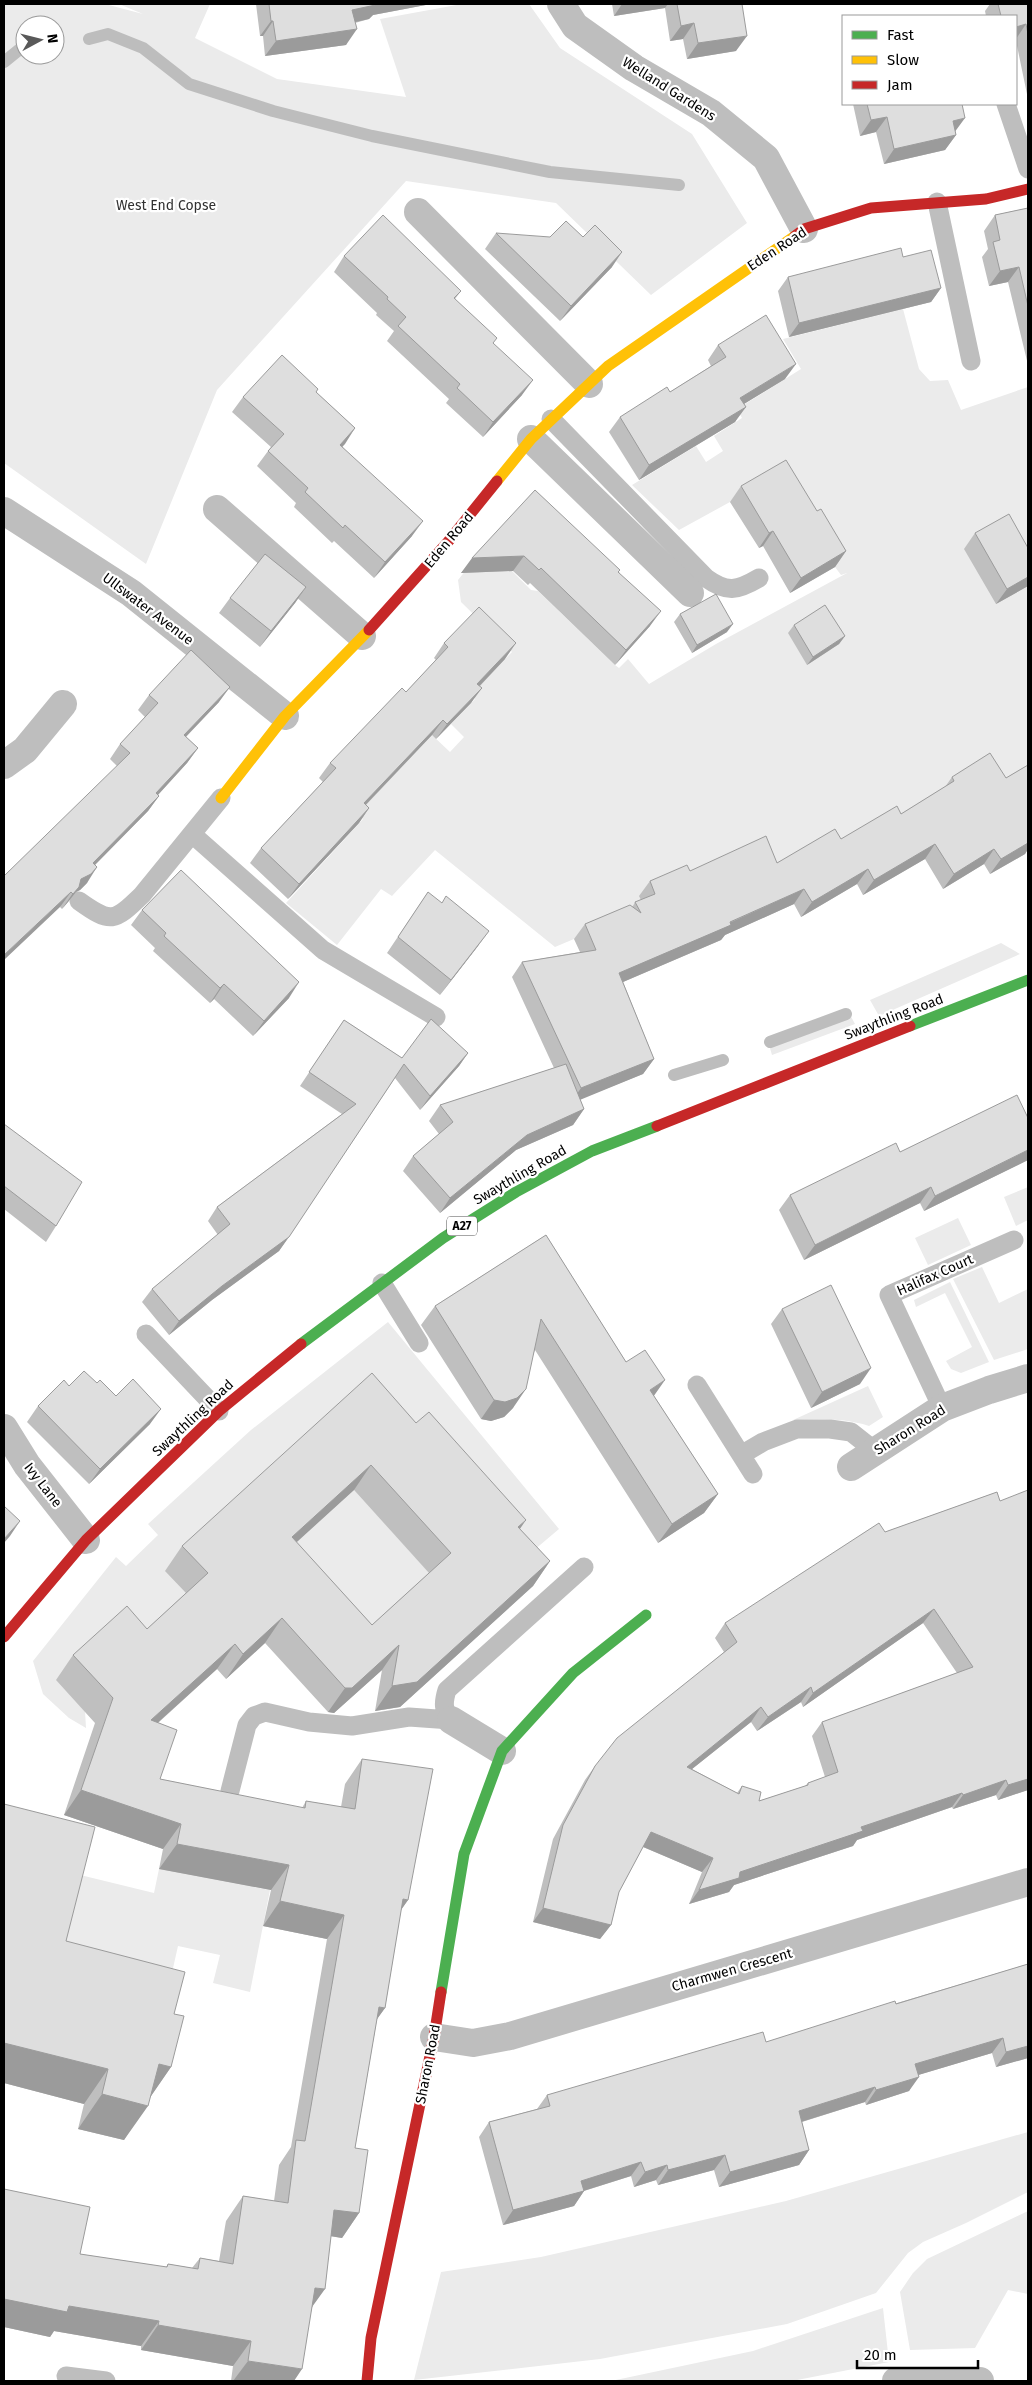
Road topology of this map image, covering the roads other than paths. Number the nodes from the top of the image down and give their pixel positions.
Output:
1 (561, 4) edge
2 (1006, 105) edge
3 (1028, 169) edge
4 (1028, 189) edge
5 (937, 202) junction
6 (418, 212) dead end
7 (804, 229) junction
8 (970, 360) dead end
9 (589, 384) junction
10 (551, 419) junction
11 (531, 439) junction
12 (217, 509) dead end
13 (4, 511) edge
14 (759, 578) dead end
15 (690, 593) dead end
16 (362, 636) junction
17 (63, 704) dead end
18 (285, 716) junction
19 (4, 765) edge
20 (221, 798) joint
21 (192, 834) junction
22 (79, 901) edge
23 (1028, 980) edge
24 (436, 1017) dead end
25 (1014, 1240) dead end
26 (382, 1283) junction
27 (146, 1334) dead end
28 (419, 1343) dead end
29 (1028, 1378) edge
30 (697, 1385) dead end
31 (942, 1408) junction
32 (219, 1411) junction
33 (4, 1428) edge
34 (875, 1451) junction
35 (741, 1455) junction
36 (851, 1467) dead end
37 (753, 1474) dead end
38 (86, 1540) junction
39 (584, 1567) dead end
40 (646, 1615) dead end
41 (4, 1637) edge
42 (451, 1720) junction
43 (502, 1750) junction
44 (230, 1791) edge
45 (1028, 1882) edge
46 (434, 2037) junction
47 (66, 2376) dead end
48 (106, 2381) edge
49 (367, 2381) edge
50 (896, 2381) edge
51 (980, 2381) edge

1 - 7 street, Welland Gardens
2 - 3 lane
4 - 5 street, Eden Road
5 - 7 street, Eden Road
5 - 8 lane
6 - 9 street
7 - 9 street, Eden Road
9 - 10 street, Eden Road
10 - 11 street, Eden Road
10 - 14 lane
11 - 15 street
11 - 16 street, Eden Road
12 - 16 street
13 - 18 street, Ullswater Avenue
16 - 18 street, Eden Road
17 - 19 street
18 - 20 street, Eden Road
20 - 21 lane
21 - 22 lane
21 - 24 lane
23 - 26 street, Swaythling Road / A27
25 - 31 lane, Halifax Court
26 - 28 lane
26 - 32 street, Swaythling Road / A27
27 - 32 lane
29 - 31 street, Sharon Road
30 - 35 lane
31 - 34 street, Sharon Road
32 - 38 street, Swaythling Road / A27
33 - 38 street, Ivy Lane
34 - 35 lane
34 - 36 street, Sharon Road
35 - 37 lane
38 - 41 street, Swaythling Road / A27
39 - 42 lane
40 - 43 street, Sharon Road
42 - 43 street
42 - 44 lane
43 - 46 street, Sharon Road
45 - 46 street, Charmwen Crescent
46 - 49 street, Sharon Road
47 - 48 lane
50 - 51 street

